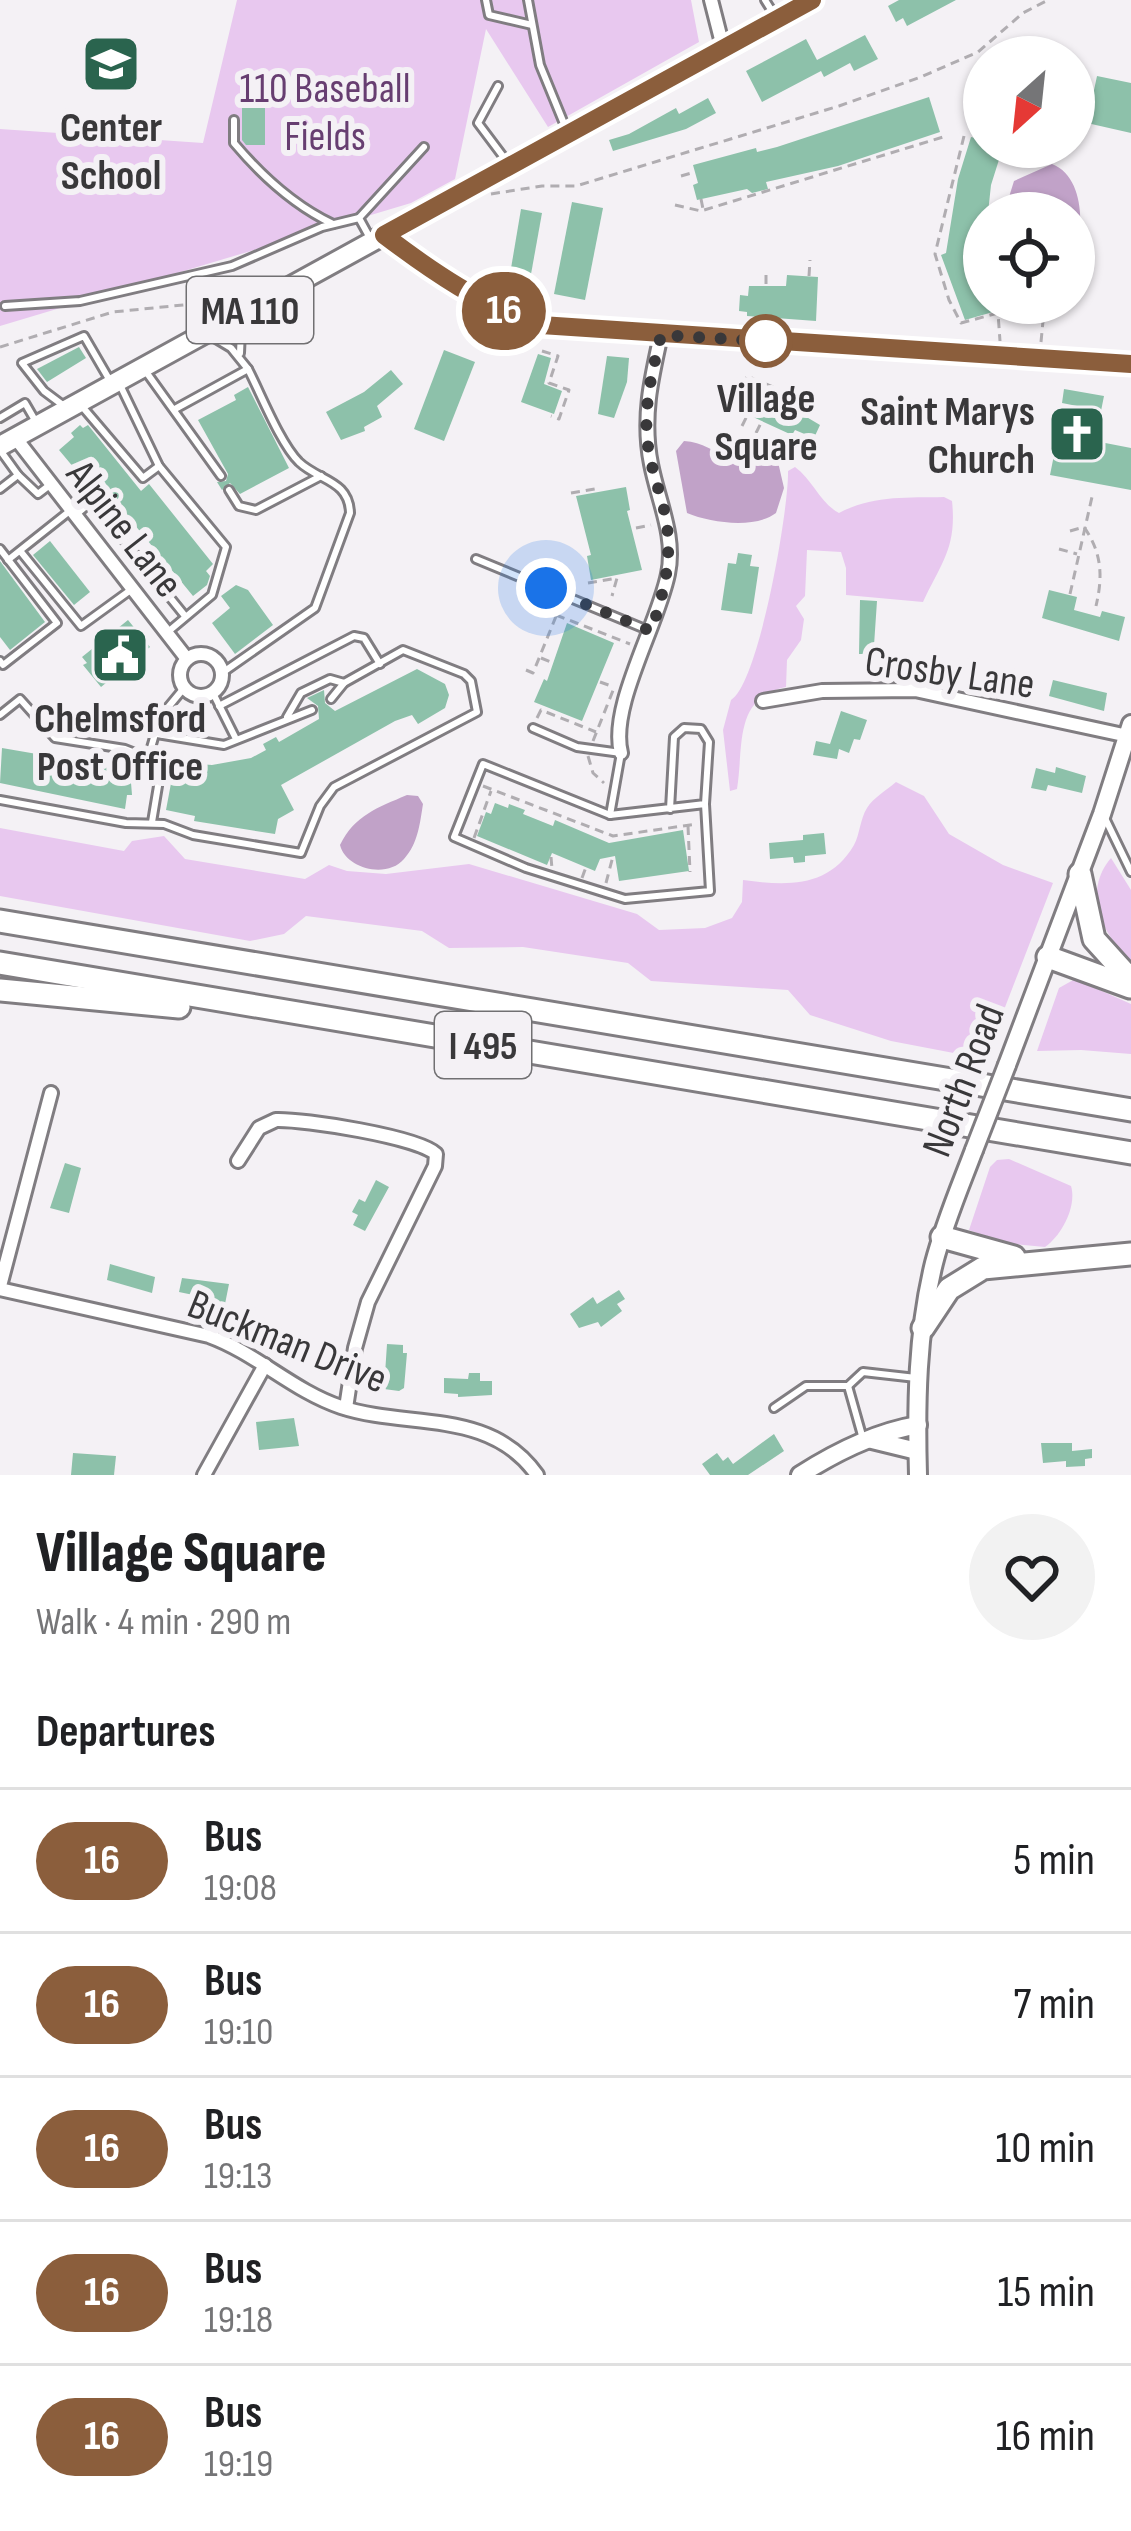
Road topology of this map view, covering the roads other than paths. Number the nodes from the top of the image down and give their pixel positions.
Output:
1 (486, 0) edge
2 (528, 0) edge
3 (711, 0) edge
4 (765, 0) edge
5 (812, 0) edge
6 (776, 19) junction
7 (532, 25) junction
8 (723, 47) junction
9 (498, 86) dead end
10 (234, 120) dead end
11 (568, 134) junction
12 (424, 147) dead end
13 (511, 166) junction
14 (359, 218) junction
15 (333, 224) junction
16 (378, 238) junction
17 (243, 305) junction
18 (5, 307) dead end
19 (206, 334) junction
20 (661, 335) junction
21 (240, 357) junction
22 (1131, 364) edge
23 (141, 366) junction
24 (248, 369) junction
25 (114, 381) junction
26 (72, 404) junction
27 (176, 409) junction
28 (0, 418) edge
29 (37, 423) junction
30 (5, 444) edge
31 (159, 466) junction
32 (18, 476) junction
33 (220, 476) dead end
34 (321, 476) junction
35 (51, 484) junction
36 (0, 489) edge
37 (229, 490) dead end
38 (73, 513) junction
39 (0, 549) edge
40 (21, 552) junction
41 (476, 559) dead end
42 (8, 560) junction
43 (132, 589) junction
44 (186, 617) junction
45 (651, 631) junction
46 (166, 633) junction
47 (187, 659) junction
48 (0, 661) edge
49 (380, 664) junction
50 (222, 673) junction
51 (344, 683) junction
52 (184, 688) junction
53 (331, 699) dead end
54 (216, 700) junction
55 (763, 701) dead end
56 (312, 710) dead end
57 (0, 716) edge
58 (287, 717) junction
59 (535, 724) road end
60 (1130, 732) edge
61 (157, 734) junction
62 (235, 737) junction
63 (621, 753) junction
64 (148, 758) junction
65 (0, 800) edge
66 (706, 804) junction
67 (670, 809) junction
68 (1102, 814) junction
69 (610, 815) junction
70 (152, 824) junction
71 (1131, 872) edge
72 (1080, 874) junction
73 (0, 920) edge
74 (1048, 957) junction
75 (0, 963) edge
76 (1131, 984) edge
77 (0, 989) edge
78 (423, 1035) junction
79 (51, 1093) dead end
80 (1131, 1110) edge
81 (1131, 1153) edge
82 (238, 1161) dead end
83 (942, 1237) junction
84 (1131, 1254) edge
85 (1038, 1260) junction
86 (0, 1288) edge
87 (923, 1328) junction
88 (265, 1366) junction
89 (919, 1378) junction
90 (848, 1386) junction
91 (346, 1408) junction
92 (774, 1408) dead end
93 (918, 1425) junction
94 (867, 1442) junction
95 (917, 1450) junction
96 (821, 1469) edge
97 (204, 1475) edge
98 (537, 1475) edge
99 (800, 1475) edge
100 (918, 1475) edge

1 - 7 lane
2 - 7 lane
3 - 8 street
4 - 6 lane
5 - 6 main road, MA 110
6 - 8 main road, MA 110
7 - 11 lane
8 - 11 main road, MA 110
9 - 13 lane
10 - 15 lane
11 - 13 main road, MA 110
12 - 14 lane
13 - 16 main road, MA 110
14 - 15 lane
14 - 16 lane
15 - 18 lane
16 - 17 main road, MA 110
16 - 20 street
17 - 19 main road, MA 110
17 - 21 lane
19 - 21 lane
19 - 23 main road, MA 110
20 - 22 street
20 - 45 street
21 - 24 lane
23 - 25 main road, MA 110
23 - 27 lane
24 - 27 lane
24 - 34 lane
25 - 26 main road, MA 110
25 - 26 lane
25 - 31 lane
26 - 29 main road, MA 110
26 - 31 lane
27 - 33 lane
28 - 29 lane
29 - 30 main road, MA 110
30 - 32 lane
30 - 35 street, Alpine Lane
31 - 44 lane
32 - 35 lane
32 - 36 lane
34 - 37 lane
34 - 50 lane
35 - 38 street, Alpine Lane
38 - 40 lane
38 - 43 street, Alpine Lane
38 - 44 lane
39 - 42 lane
40 - 42 lane
40 - 43 lane
41 - 45 lane
42 - 48 lane
43 - 46 street, Alpine Lane
44 - 46 lane
45 - 63 street
46 - 47 street, Alpine Lane
47 - 50 street
47 - 52 street
49 - 51 lane
49 - 54 lane
49 - 70 lane
50 - 54 street
51 - 53 lane
51 - 58 lane
52 - 54 street
52 - 61 lane
54 - 62 lane
55 - 60 street, Crosby Lane
56 - 58 lane
57 - 64 lane
58 - 62 lane
59 - 63 lane
60 - 68 street, North Road
61 - 62 lane
61 - 64 lane
63 - 69 lane
64 - 70 lane
65 - 70 lane
66 - 67 lane
66 - 67 lane
66 - 69 lane
67 - 69 lane
68 - 71 lane
68 - 72 street, North Road
72 - 74 street, North Road
72 - 76 highway
73 - 80 highway, I 495
74 - 76 highway
74 - 83 street, North Road, bridge
75 - 78 highway, I 495
77 - 78 highway
78 - 81 highway, I 495
79 - 86 street
82 - 91 street
83 - 85 highway
83 - 87 street, North Road
84 - 85 highway
85 - 87 highway
86 - 88 street, Buckman Drive
87 - 89 street, North Road
88 - 91 street, Buckman Drive
88 - 97 street
89 - 90 lane
89 - 93 street, North Road
90 - 92 lane
90 - 94 lane
91 - 98 street, Buckman Drive
93 - 94 street
93 - 95 street, North Road
94 - 95 street
94 - 96 street
95 - 100 street, North Road
96 - 99 street

